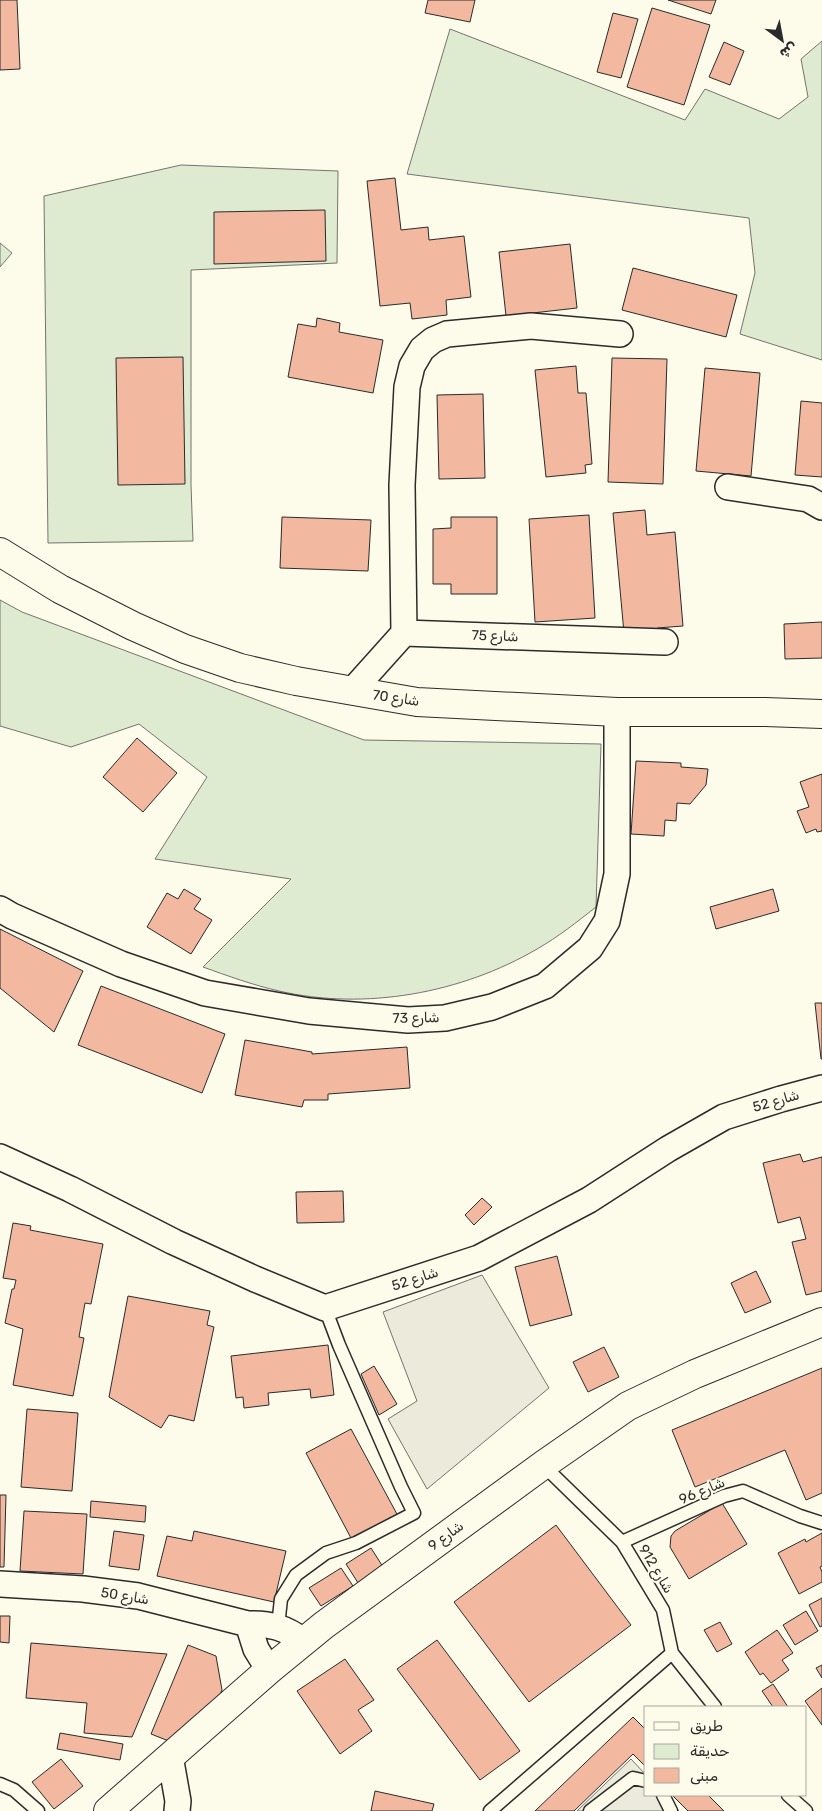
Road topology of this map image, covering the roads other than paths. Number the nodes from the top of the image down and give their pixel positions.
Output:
1 (620, 334) dead end
2 (728, 487) dead end
3 (822, 507) edge
4 (0, 552) edge
5 (404, 633) junction
6 (665, 642) dead end
7 (352, 692) junction
8 (616, 712) junction
9 (822, 714) edge
10 (0, 909) edge
11 (822, 1088) edge
12 (0, 1157) edge
13 (325, 1308) junction
14 (822, 1322) edge
15 (543, 1465) junction
16 (822, 1523) edge
17 (622, 1542) junction
18 (0, 1584) edge
19 (248, 1624) junction
20 (278, 1626) junction
21 (304, 1641) junction
22 (672, 1653) junction
23 (269, 1670) junction
24 (714, 1706) edge
25 (170, 1756) junction
26 (644, 1781) edge
27 (0, 1784) edge
28 (664, 1796) edge
29 (789, 1796) edge
30 (38, 1811) edge
31 (108, 1811) edge
32 (177, 1811) edge
33 (490, 1811) edge
34 (590, 1811) edge
35 (671, 1811) edge
36 (806, 1811) edge

1 - 5 street
2 - 3 street
4 - 7 street, شارع 70
5 - 6 street, شارع 75
5 - 7 street
7 - 8 street, شارع 70
8 - 9 street, شارع 70
8 - 10 street, شارع 73
11 - 13 street, شارع 52
12 - 13 street
13 - 20 lane
14 - 15 street, شارع 9
15 - 17 lane, شارع 912
15 - 21 street, شارع 9
16 - 17 lane, شارع 96
17 - 22 lane, شارع 912
18 - 19 street, شارع 50
19 - 20 street, شارع 50
19 - 23 street
20 - 21 street, شارع 50
21 - 23 street, شارع 9
22 - 24 lane, شارع 912
22 - 33 lane
23 - 25 street, شارع 9
25 - 31 street, شارع 9
25 - 32 street
26 - 34 lane
27 - 30 lane
28 - 35 lane
29 - 36 lane

